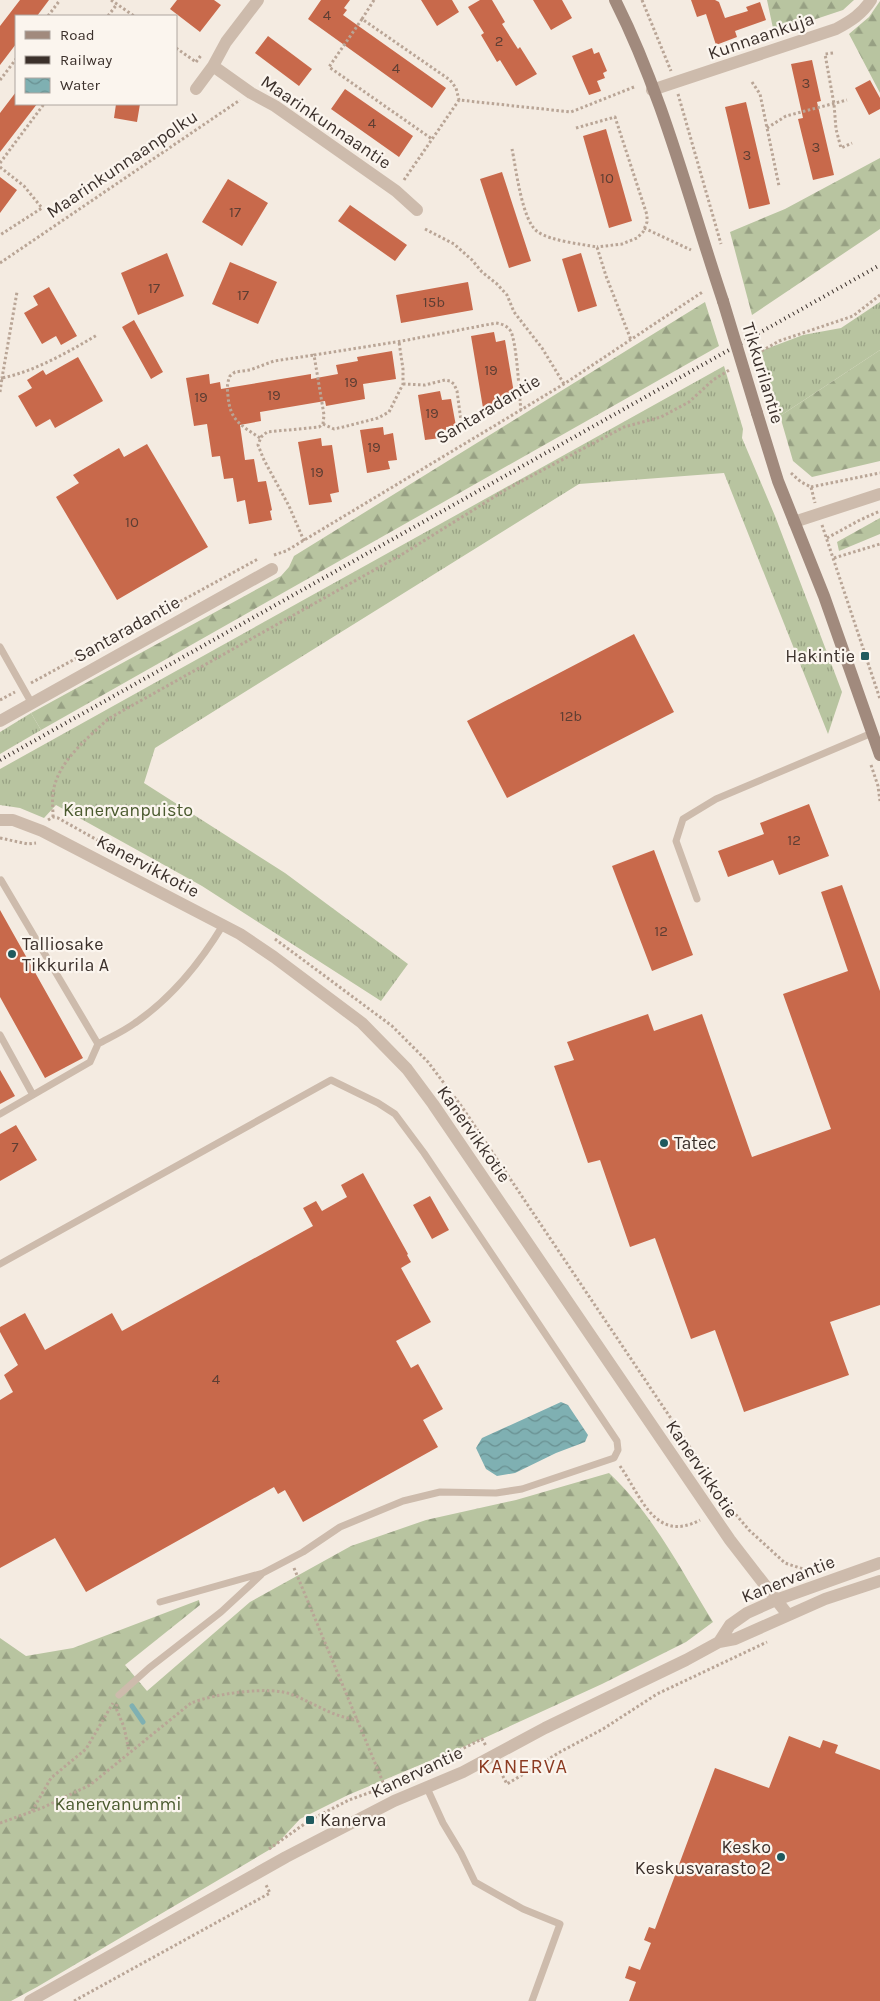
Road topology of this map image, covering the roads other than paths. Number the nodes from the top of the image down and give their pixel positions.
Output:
1 (258, 0) edge
2 (615, 0) edge
3 (871, 0) edge
4 (213, 66) junction
5 (196, 89) dead end
6 (652, 90) junction
7 (417, 210) dead end
8 (880, 494) edge
9 (794, 522) junction
10 (272, 569) dead end
11 (0, 647) edge
12 (31, 702) junction
13 (0, 721) edge
14 (872, 733) junction
15 (880, 755) edge
16 (0, 820) edge
17 (1, 880) edge
18 (697, 899) dead end
19 (223, 925) junction
20 (0, 1035) edge
21 (98, 1044) junction
22 (33, 1095) junction
23 (0, 1114) edge
24 (0, 1264) edge
25 (880, 1563) edge
26 (263, 1573) junction
27 (880, 1581) edge
28 (776, 1600) junction
29 (160, 1602) dead end
30 (788, 1615) junction
31 (719, 1642) junction
32 (119, 1695) road end
33 (427, 1788) junction
34 (30, 2001) edge
35 (532, 2001) edge

1 - 4 street
2 - 6 main road, Tikkurilantie
3 - 6 street, Kunnaankuja
4 - 5 street
4 - 7 street, Maarinkunnaantie
6 - 9 main road, Tikkurilantie, bridge
8 - 9 street
9 - 14 main road, Tikkurilantie
10 - 12 street, Santaradantie
11 - 12 lane
12 - 13 street, Santaradantie
14 - 15 main road, Tikkurilantie
14 - 18 lane
16 - 19 street, Kanervikkotie
17 - 21 lane
19 - 21 lane
19 - 28 street, Kanervikkotie
20 - 22 lane
21 - 22 lane
22 - 23 lane
24 - 26 lane
25 - 28 street, Kanervantie
26 - 29 lane
26 - 32 lane
27 - 30 street, Kanervantie
28 - 30 street, Kanervikkotie
28 - 31 street, Kanervantie
30 - 31 street, Kanervantie
31 - 33 street, Kanervantie
33 - 34 street, Kanervantie
33 - 35 lane

